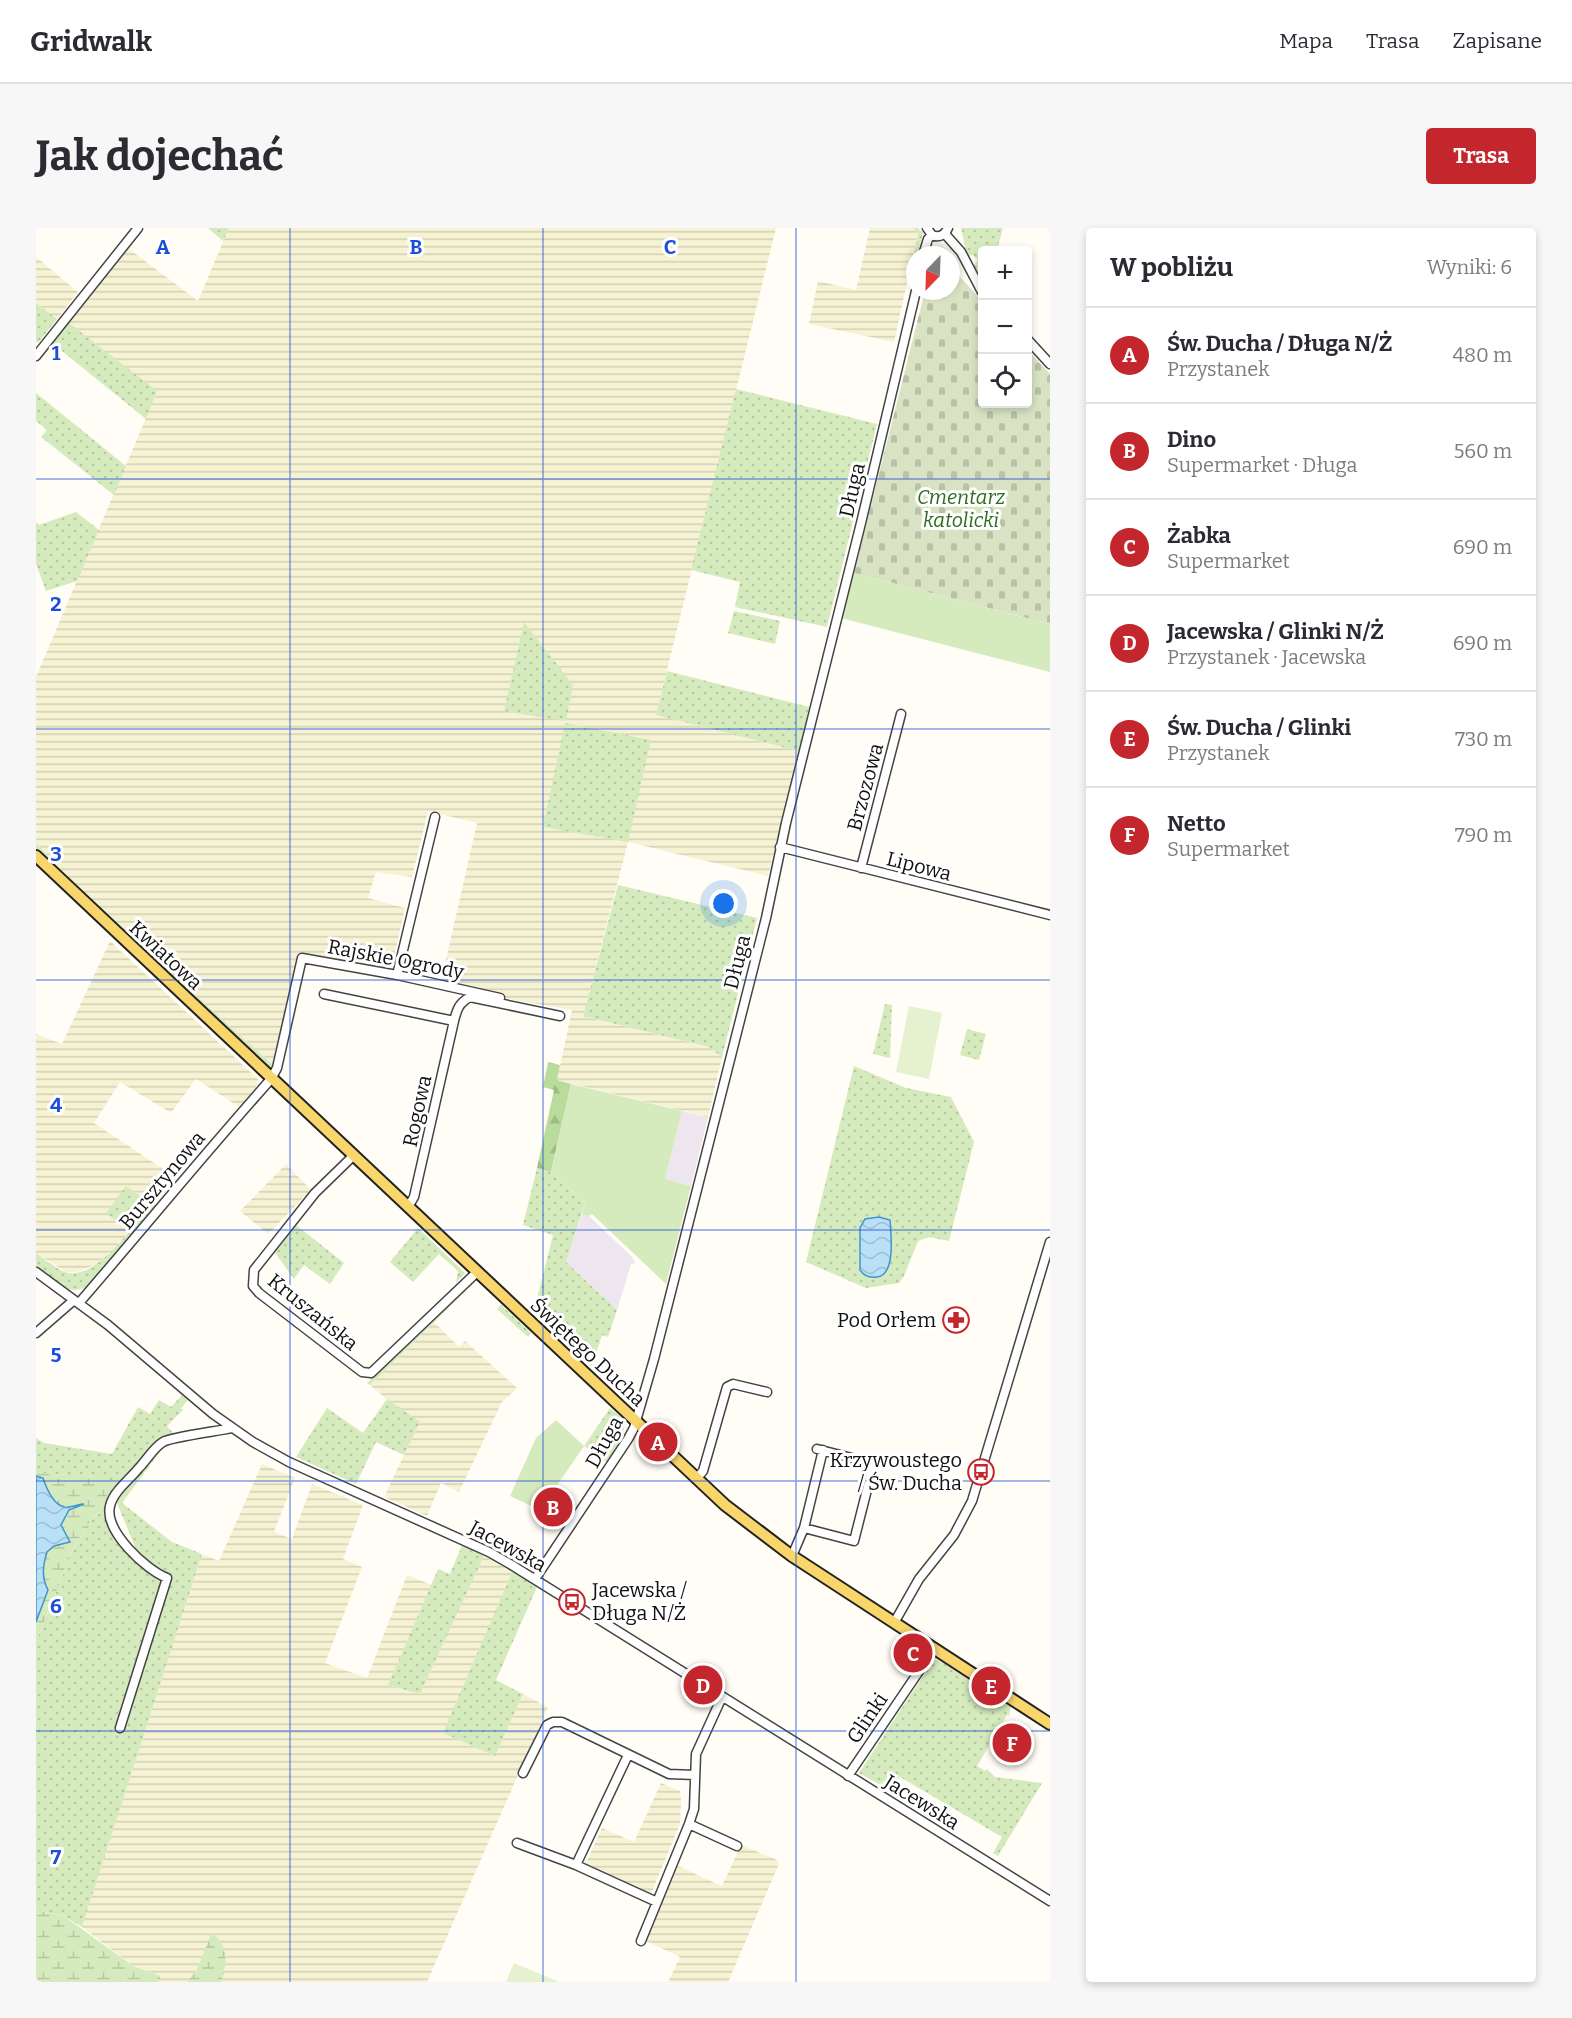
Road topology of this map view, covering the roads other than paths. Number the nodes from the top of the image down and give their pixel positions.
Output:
1 (138, 228) edge
2 (929, 231) edge
3 (946, 231) edge
4 (926, 246) edge
5 (978, 284) edge
6 (914, 300) edge
7 (1032, 344) edge
8 (36, 356) edge
9 (1050, 364) edge
10 (901, 714) dead end
11 (435, 817) dead end
12 (780, 847) junction
13 (36, 856) edge
14 (861, 868) junction
15 (1050, 915) edge
16 (398, 975) junction
17 (324, 994) dead end
18 (500, 998) dead end
19 (560, 1016) dead end
20 (454, 1021) junction
21 (272, 1079) junction
22 (353, 1156) junction
23 (408, 1207) junction
24 (1050, 1242) edge
25 (36, 1272) edge
26 (477, 1272) junction
27 (1039, 1284) junction
28 (1050, 1287) edge
29 (77, 1302) junction
30 (36, 1333) edge
31 (767, 1392) dead end
32 (636, 1421) junction
33 (232, 1428) junction
34 (696, 1479) junction
35 (804, 1528) junction
36 (792, 1556) junction
37 (535, 1579) junction
38 (894, 1623) junction
39 (934, 1649) junction
40 (722, 1698) junction
41 (1050, 1724) edge
42 (120, 1728) dead end
43 (628, 1755) junction
44 (523, 1773) dead end
45 (695, 1775) junction
46 (848, 1776) junction
47 (689, 1824) junction
48 (517, 1843) dead end
49 (737, 1846) dead end
50 (576, 1865) junction
51 (1050, 1901) edge
52 (657, 1902) junction
53 (641, 1941) dead end

1 - 8 street
2 - 3 street
2 - 4 street
3 - 5 street
6 - 12 street, Długa
7 - 9 street
10 - 14 street, Brzozowa
11 - 16 street
12 - 14 street, Lipowa
12 - 32 street, Długa
13 - 21 main road, Kwiatowa
14 - 15 street, Lipowa
16 - 18 street, Rajskie Ogrody
16 - 21 street, Rajskie Ogrody
17 - 20 street
19 - 20 street, Rogowa
20 - 23 street, Rogowa
21 - 22 main road, Świętego Ducha
21 - 29 street, Bursztynowa
22 - 23 main road, Świętego Ducha
22 - 26 street, Kruszańska
23 - 26 main road, Świętego Ducha
24 - 27 street
25 - 29 street, Jacewska
26 - 32 main road, Świętego Ducha
27 - 28 street
27 - 38 street
29 - 30 street, Bursztynowa
29 - 33 street, Jacewska
31 - 34 street
32 - 34 main road, Świętego Ducha
32 - 37 street, Długa
33 - 37 street, Jacewska
33 - 42 street
34 - 36 main road, Świętego Ducha
35 - 35 street
35 - 36 street
36 - 38 main road, Świętego Ducha
37 - 40 street, Jacewska
38 - 39 main road, Świętego Ducha
39 - 41 main road, Świętego Ducha
39 - 46 street, Glinki
40 - 45 street
40 - 46 street, Jacewska
43 - 44 street
43 - 45 street
43 - 50 street
45 - 47 street
46 - 51 street, Jacewska
47 - 49 street
47 - 52 street
48 - 50 street
50 - 52 street
52 - 53 street

